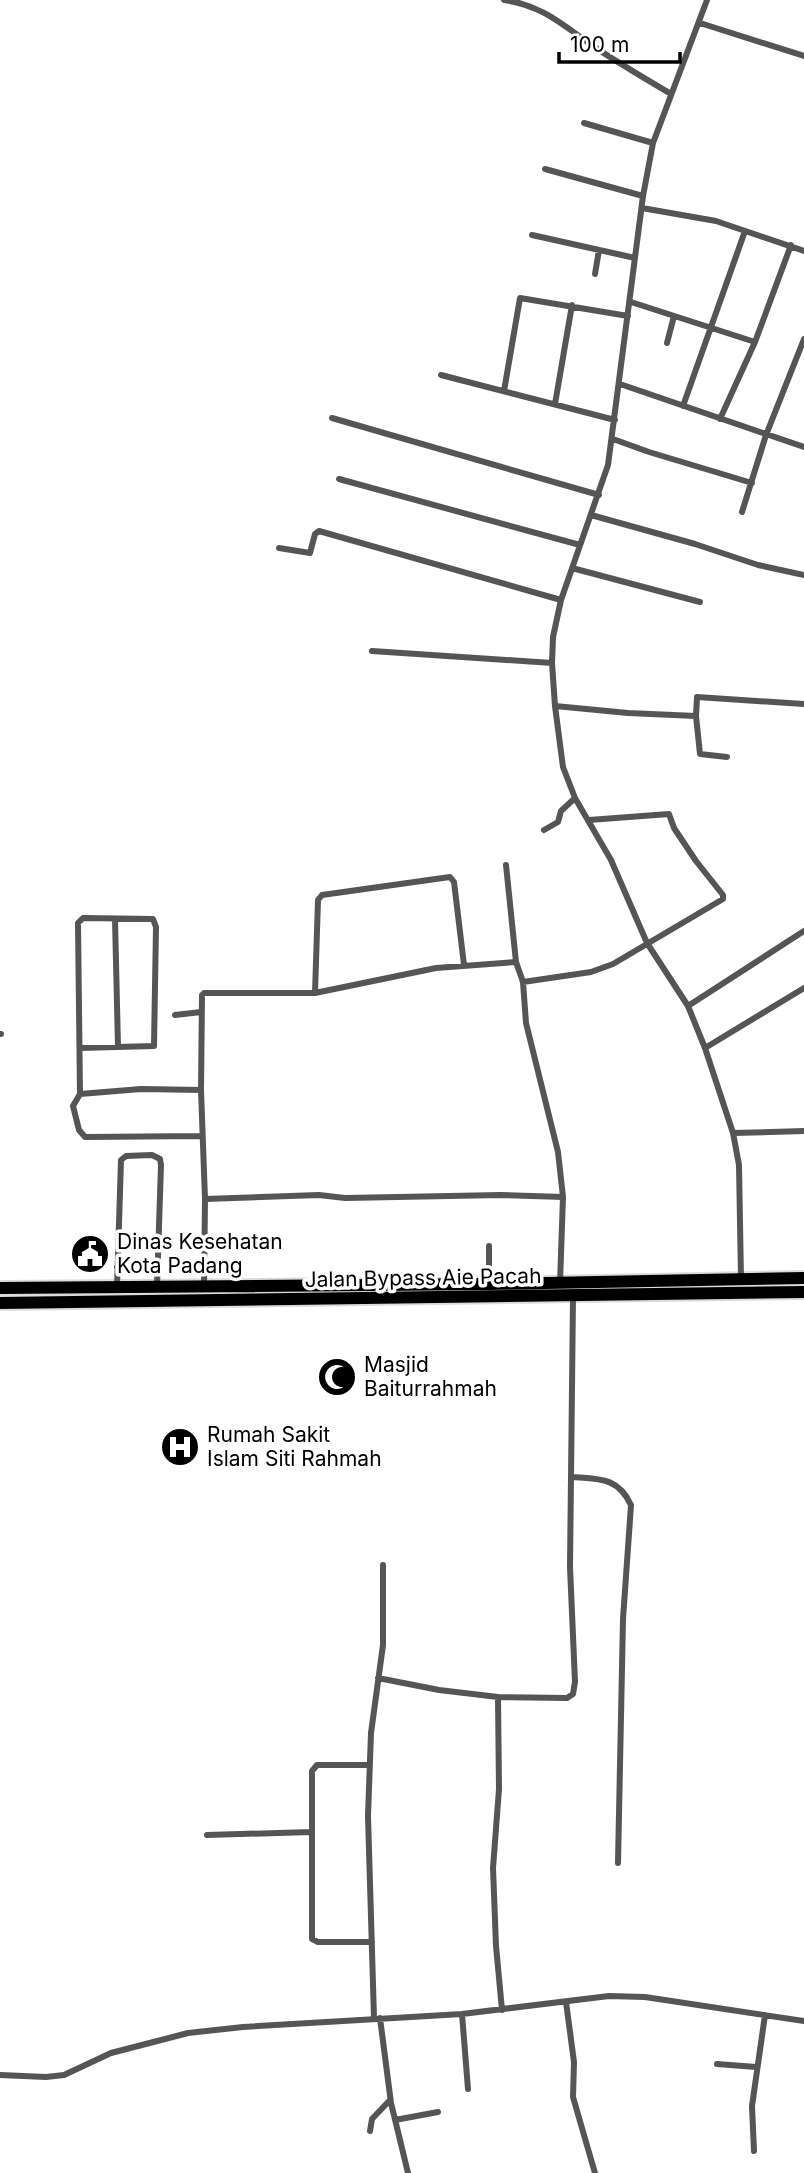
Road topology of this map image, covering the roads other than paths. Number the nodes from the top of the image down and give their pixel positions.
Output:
1 (505, 0) edge
2 (707, 0) edge
3 (700, 23) junction
4 (804, 56) edge
5 (671, 94) junction
6 (584, 123) dead end
7 (653, 143) junction
8 (545, 169) dead end
9 (643, 196) junction
10 (642, 208) junction
11 (745, 231) junction
12 (532, 235) dead end
13 (791, 245) junction
14 (599, 250) junction
15 (804, 251) edge
16 (635, 258) junction
17 (595, 274) dead end
18 (631, 302) junction
19 (572, 305) junction
20 (628, 316) junction
21 (674, 316) junction
22 (710, 329) junction
23 (804, 339) edge
24 (755, 342) junction
25 (667, 344) dead end
26 (795, 361) junction
27 (804, 365) edge
28 (441, 375) dead end
29 (620, 384) junction
30 (504, 391) junction
31 (555, 404) junction
32 (683, 406) junction
33 (332, 418) dead end
34 (720, 419) junction
35 (615, 420) junction
36 (766, 435) junction
37 (613, 439) junction
38 (804, 447) edge
39 (339, 479) dead end
40 (752, 483) junction
41 (599, 495) junction
42 (742, 512) dead end
43 (591, 515) junction
44 (580, 545) junction
45 (279, 548) dead end
46 (572, 568) junction
47 (804, 575) edge
48 (561, 600) junction
49 (700, 601) dead end
50 (372, 651) dead end
51 (552, 663) junction
52 (804, 704) edge
53 (555, 706) junction
54 (696, 716) junction
55 (727, 757) dead end
56 (575, 798) junction
57 (589, 820) junction
58 (544, 830) dead end
59 (506, 865) dead end
60 (116, 919) junction
61 (804, 931) edge
62 (647, 943) junction
63 (516, 962) junction
64 (464, 965) junction
65 (523, 982) junction
66 (804, 988) edge
67 (316, 993) junction
68 (688, 1006) junction
69 (201, 1012) junction
70 (175, 1015) dead end
71 (118, 1047) junction
72 (80, 1048) junction
73 (705, 1048) junction
74 (201, 1090) junction
75 (80, 1094) junction
76 (804, 1131) edge
77 (733, 1133) junction
78 (202, 1136) junction
79 (562, 1197) junction
80 (205, 1199) junction
81 (489, 1246) dead end
82 (117, 1266) junction
83 (158, 1266) junction
84 (804, 1278) edge
85 (741, 1280) junction
86 (560, 1283) junction
87 (489, 1284) junction
88 (204, 1286) junction
89 (117, 1287) junction
90 (157, 1287) junction
91 (0, 1288) edge
92 (448, 1290) junction
93 (804, 1292) edge
94 (573, 1297) junction
95 (0, 1303) edge
96 (572, 1477) junction
97 (383, 1565) dead end
98 (378, 1678) junction
99 (498, 1697) junction
100 (369, 1765) junction
101 (311, 1832) junction
102 (207, 1835) dead end
103 (618, 1863) dead end
104 (372, 1942) junction
105 (566, 2002) junction
106 (502, 2010) junction
107 (462, 2014) junction
108 (765, 2015) junction
109 (377, 2018) junction
110 (804, 2021) edge
111 (717, 2064) dead end
112 (756, 2067) junction
113 (0, 2075) edge
114 (468, 2089) dead end
115 (390, 2099) junction
116 (438, 2112) dead end
117 (395, 2120) junction
118 (370, 2132) dead end
119 (754, 2151) dead end
120 (408, 2173) edge
121 (595, 2173) edge

1 - 5 street
2 - 3 street
3 - 4 street
3 - 5 street
5 - 7 street
6 - 7 street
7 - 9 street
8 - 9 street
9 - 10 street
10 - 11 street
10 - 16 street
11 - 13 street
11 - 22 street
12 - 14 street
13 - 15 street
13 - 24 street
14 - 16 street
14 - 17 street
16 - 18 street
18 - 20 street
18 - 21 street
19 - 20 street
19 - 30 street
19 - 31 street
20 - 29 street
21 - 22 street
21 - 25 street
22 - 24 street
22 - 32 street
23 - 26 street
24 - 34 street
26 - 27 street
26 - 36 street
28 - 30 street
29 - 32 street
29 - 35 street
30 - 31 street
31 - 35 street
32 - 34 street
33 - 41 street
34 - 36 street
35 - 37 street
36 - 38 street
36 - 40 street
37 - 40 street
37 - 41 street
39 - 44 street
40 - 42 street
41 - 43 street
43 - 44 street
43 - 47 street
44 - 46 street
45 - 48 street
46 - 48 street
46 - 49 street
48 - 51 street
50 - 51 street
51 - 53 street
52 - 54 street
53 - 54 street
53 - 56 street
54 - 55 street
56 - 57 street
56 - 58 street
57 - 62 street
57 - 62 street
59 - 63 street
60 - 71 street
60 - 71 street
60 - 72 street
61 - 68 street
62 - 65 street
62 - 68 street
63 - 64 street
63 - 65 street
64 - 67 street
64 - 67 street
65 - 79 street
66 - 73 street
67 - 69 street
68 - 73 street
69 - 70 street
69 - 74 street
71 - 72 street
72 - 75 street
73 - 77 street
74 - 75 street
74 - 78 street
75 - 78 street
76 - 77 street
77 - 85 street
78 - 80 street
79 - 80 street
79 - 86 street
80 - 88 street
81 - 87 street
82 - 83 street
82 - 83 street
82 - 89 street
83 - 90 street
84 - 85 highway
85 - 86 highway
86 - 87 highway
87 - 92 highway
88 - 90 highway
88 - 92 highway
89 - 90 highway
89 - 91 highway
92 - 94 highway, Jalan Bypass Aie Pacah
92 - 95 highway, Jalan Bypass Aie Pacah
93 - 94 highway, Jalan Bypass Aie Pacah
94 - 96 street
96 - 99 street
96 - 103 street
97 - 98 street
98 - 99 street
98 - 100 street
99 - 106 street
100 - 101 street
100 - 104 street
101 - 102 street
101 - 104 street
104 - 109 street
105 - 106 street
105 - 108 street
105 - 121 street
106 - 107 street
107 - 109 street
107 - 114 street
108 - 110 street
108 - 112 street
109 - 113 street
109 - 115 street
111 - 112 street
112 - 119 street
115 - 117 street
115 - 118 street
116 - 117 street
117 - 120 street

